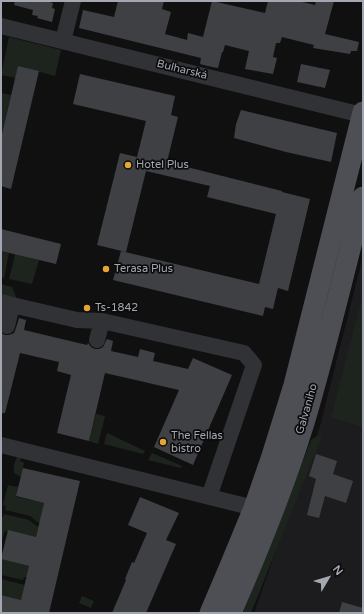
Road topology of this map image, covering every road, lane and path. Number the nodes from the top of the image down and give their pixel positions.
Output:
1 (73, 1) edge
2 (1, 26) edge
3 (63, 41) junction
4 (363, 114) edge
5 (363, 198) edge
6 (7, 304) edge
7 (102, 321) junction
8 (7, 326) dead end
9 (98, 340) dead end
10 (1, 445) edge
11 (209, 497) junction
12 (254, 508) junction
13 (210, 613) edge
14 (231, 613) edge

1 - 3 street
2 - 3 street, Bulharská
3 - 4 street, Bulharská
4 - 12 main road, Galvaniho
5 - 14 main road, Galvaniho
6 - 7 street
6 - 8 street
7 - 9 street
7 - 11 street
10 - 11 street
11 - 12 street
12 - 13 main road, Galvaniho

